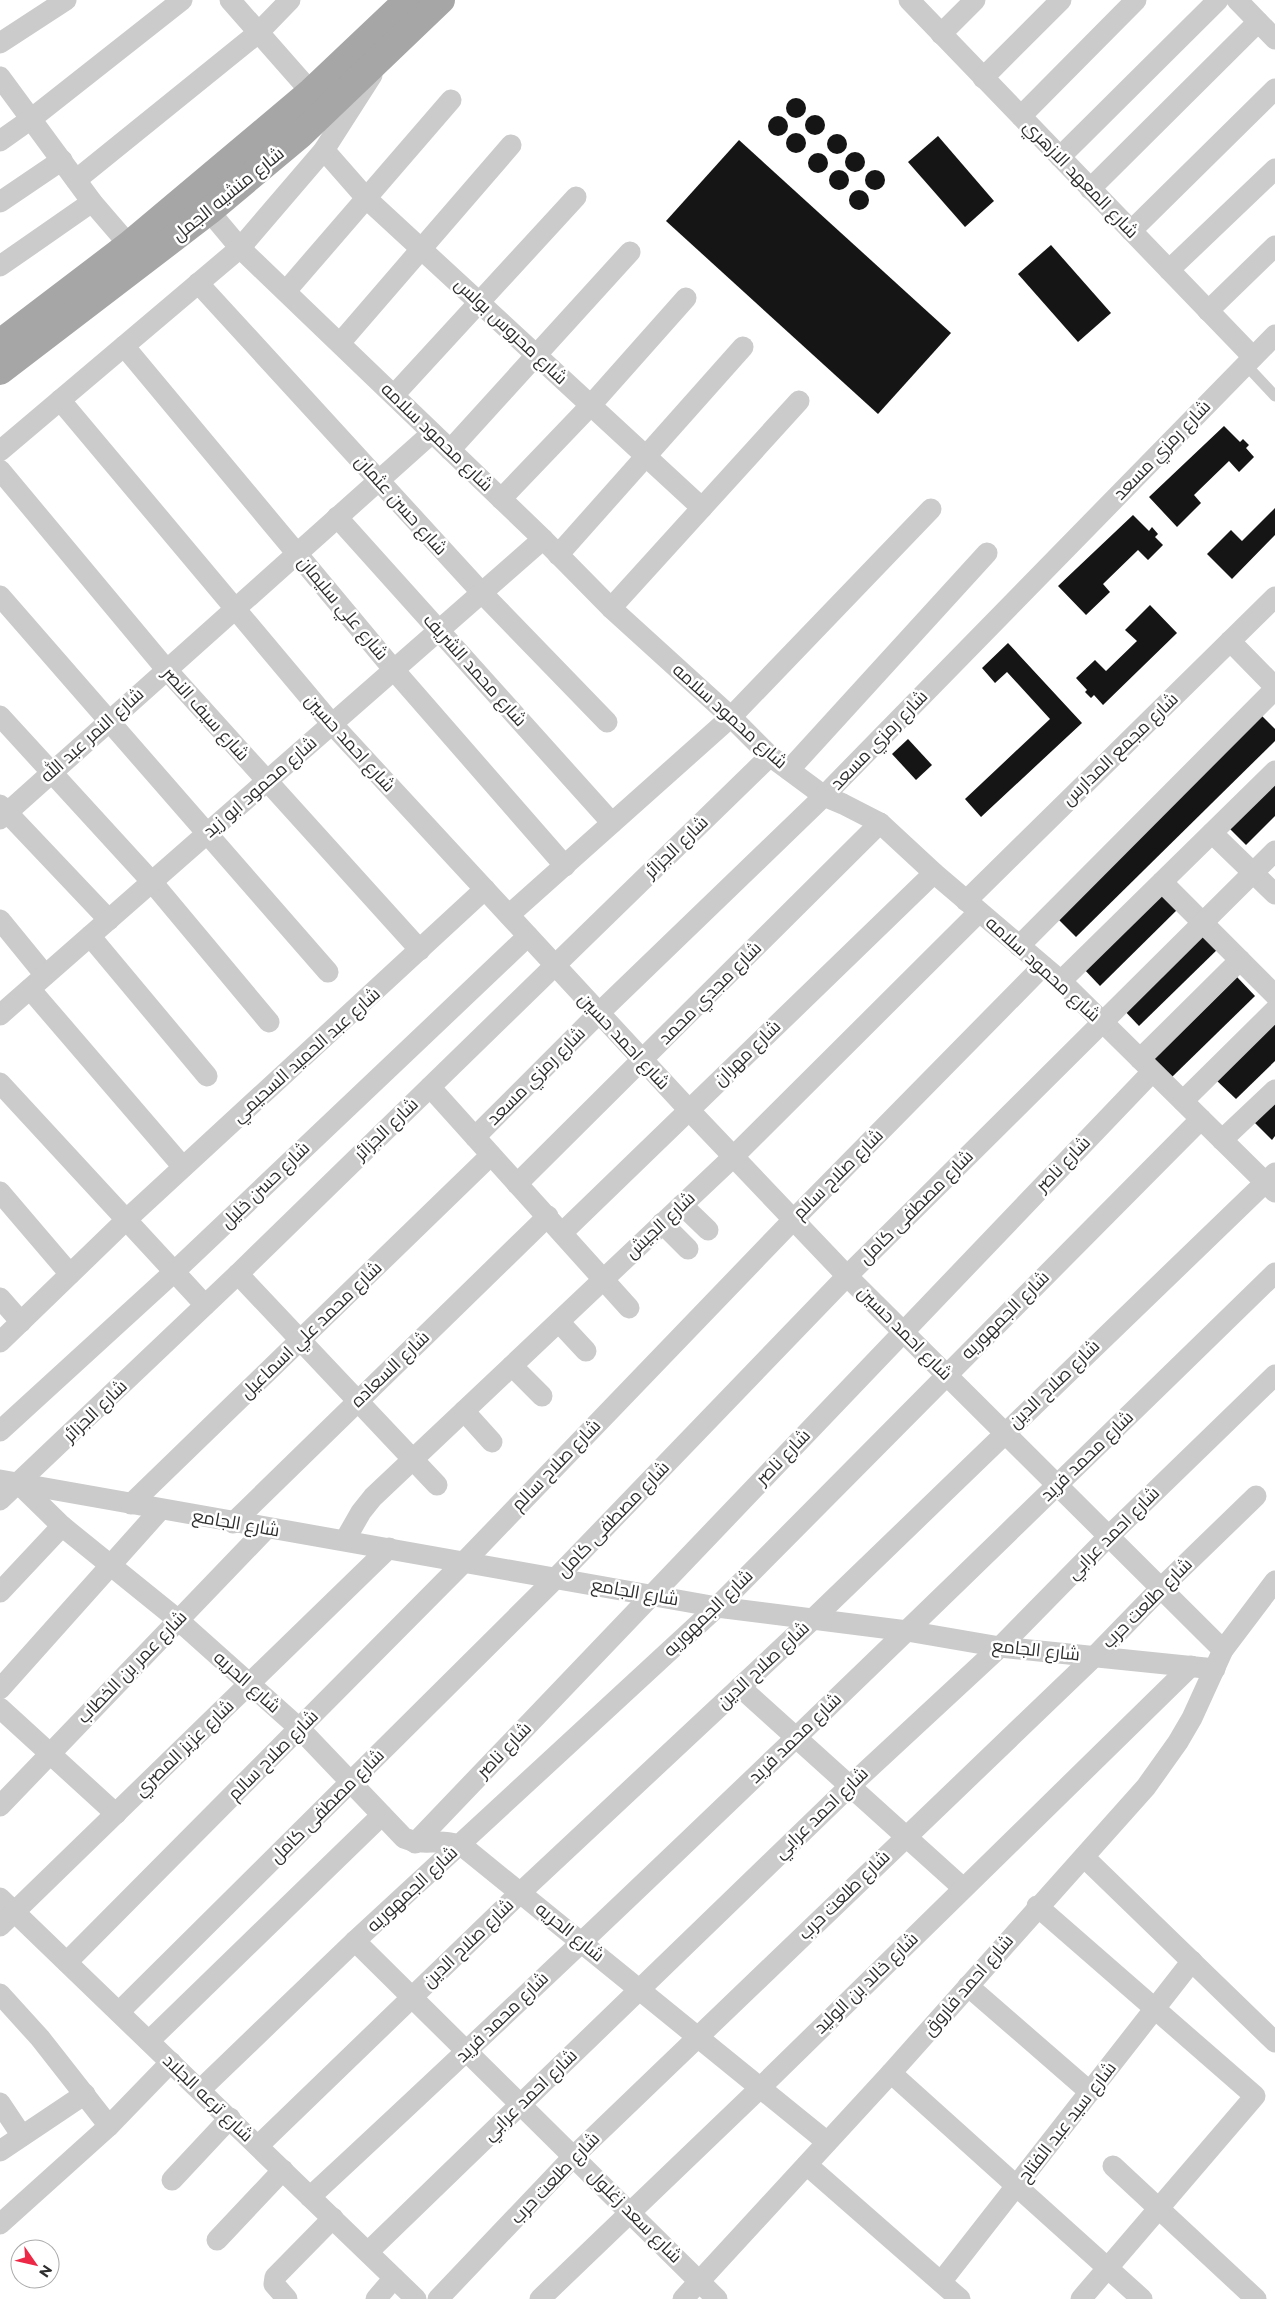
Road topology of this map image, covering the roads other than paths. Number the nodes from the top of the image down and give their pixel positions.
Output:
1 (66, 0) edge
2 (182, 0) edge
3 (230, 0) edge
4 (290, 0) edge
5 (441, 0) edge
6 (909, 0) edge
7 (975, 0) edge
8 (1061, 0) edge
9 (1136, 0) edge
10 (1218, 0) edge
11 (1237, 0) edge
12 (399, 3) edge
13 (1258, 22) junction
14 (258, 33) junction
15 (941, 34) junction
16 (1275, 39) edge
17 (0, 43) edge
18 (390, 48) junction
19 (983, 78) junction
20 (1, 81) edge
21 (1275, 89) edge
22 (311, 92) junction
23 (451, 100) dead end
24 (1021, 116) junction
25 (31, 120) junction
26 (0, 141) edge
27 (511, 145) dead end
28 (324, 150) junction
29 (1060, 157) junction
30 (62, 160) junction
31 (1275, 169) edge
32 (76, 180) junction
33 (1090, 189) junction
34 (576, 197) dead end
35 (367, 199) junction
36 (0, 202) edge
37 (92, 202) junction
38 (209, 211) junction
39 (1131, 231) junction
40 (129, 245) junction
41 (1275, 246) edge
42 (240, 248) junction
43 (422, 249) junction
44 (630, 252) dead end
45 (0, 266) edge
46 (1169, 270) junction
47 (198, 283) junction
48 (286, 292) junction
49 (686, 298) dead end
50 (480, 303) junction
51 (1208, 310) junction
52 (1275, 335) edge
53 (0, 343) edge
54 (340, 343) junction
55 (124, 346) junction
56 (743, 347) dead end
57 (537, 355) junction
58 (1249, 361) junction
59 (0, 371) edge
60 (394, 395) junction
61 (1275, 396) edge
62 (60, 400) junction
63 (799, 401) dead end
64 (591, 405) junction
65 (432, 434) junction
66 (450, 450) junction
67 (0, 451) edge
68 (645, 455) junction
69 (0, 470) edge
70 (379, 480) junction
71 (501, 499) junction
72 (702, 508) junction
73 (931, 509) dead end
74 (338, 517) junction
75 (543, 539) junction
76 (297, 552) junction
77 (987, 553) dead end
78 (558, 555) junction
79 (482, 593) junction
80 (0, 596) edge
81 (1275, 597) edge
82 (234, 608) junction
83 (611, 608) junction
84 (439, 630) junction
85 (1230, 641) junction
86 (166, 669) junction
87 (394, 670) junction
88 (1275, 688) edge
89 (0, 716) edge
90 (731, 717) junction
91 (110, 719) junction
92 (607, 722) dead end
93 (332, 724) junction
94 (770, 756) junction
95 (789, 770) junction
96 (1275, 771) edge
97 (51, 772) junction
98 (266, 782) junction
99 (824, 796) junction
100 (2, 812) edge
101 (612, 823) junction
102 (880, 823) junction
103 (208, 833) junction
104 (1212, 833) junction
105 (1275, 851) edge
106 (565, 866) junction
107 (934, 873) junction
108 (1253, 873) junction
109 (152, 882) junction
110 (1162, 882) junction
111 (484, 889) junction
112 (1275, 894) edge
113 (972, 906) junction
114 (508, 915) junction
115 (0, 920) edge
116 (109, 920) junction
117 (1202, 922) junction
118 (90, 936) junction
119 (528, 936) junction
120 (1019, 946) junction
121 (420, 950) junction
122 (1240, 960) junction
123 (554, 965) junction
124 (1043, 966) junction
125 (328, 972) dead end
126 (37, 982) junction
127 (1061, 982) junction
128 (1275, 995) edge
129 (2, 1008) edge
130 (1275, 1010) edge
131 (599, 1013) junction
132 (269, 1022) dead end
133 (1102, 1022) junction
134 (642, 1060) junction
135 (1146, 1065) junction
136 (207, 1076) dead end
137 (0, 1083) edge
138 (430, 1087) junction
139 (1275, 1090) edge
140 (1183, 1101) junction
141 (688, 1110) junction
142 (1201, 1120) junction
143 (475, 1137) junction
144 (1222, 1140) junction
145 (491, 1155) junction
146 (733, 1157) junction
147 (183, 1167) junction
148 (1272, 1182) edge
149 (518, 1184) junction
150 (0, 1192) edge
151 (682, 1206) junction
152 (548, 1216) junction
153 (126, 1220) junction
154 (793, 1220) junction
155 (662, 1224) junction
156 (708, 1230) dead end
157 (562, 1233) junction
158 (688, 1249) dead end
159 (174, 1272) junction
160 (1275, 1273) edge
161 (70, 1274) junction
162 (238, 1274) junction
163 (847, 1276) junction
164 (603, 1279) junction
165 (0, 1298) edge
166 (205, 1305) junction
167 (630, 1308) dead end
168 (21, 1322) junction
169 (558, 1322) junction
170 (903, 1332) junction
171 (301, 1340) junction
172 (0, 1342) edge
173 (586, 1351) dead end
174 (512, 1366) junction
175 (946, 1374) junction
176 (1275, 1375) edge
177 (542, 1396) dead end
178 (358, 1401) junction
179 (464, 1411) junction
180 (0, 1431) edge
181 (1004, 1432) junction
182 (492, 1442) dead end
183 (413, 1459) junction
184 (9, 1482) edge
185 (437, 1485) dead end
186 (1058, 1485) junction
187 (1256, 1496) dead end
188 (0, 1500) edge
189 (131, 1504) junction
190 (160, 1510) junction
191 (232, 1523) junction
192 (62, 1526) junction
193 (266, 1528) junction
194 (1109, 1536) junction
195 (345, 1540) junction
196 (390, 1548) junction
197 (464, 1562) junction
198 (110, 1565) junction
199 (556, 1578) junction
200 (1275, 1581) edge
201 (1161, 1588) junction
202 (0, 1592) edge
203 (651, 1595) junction
204 (717, 1607) junction
205 (177, 1619) junction
206 (813, 1619) junction
207 (907, 1631) junction
208 (1000, 1646) junction
209 (1095, 1656) junction
210 (1219, 1659) junction
211 (1192, 1666) junction
212 (250, 1684) junction
213 (740, 1687) junction
214 (0, 1690) edge
215 (0, 1708) edge
216 (299, 1728) junction
217 (797, 1736) junction
218 (50, 1753) junction
219 (351, 1782) junction
220 (850, 1785) junction
221 (0, 1806) edge
222 (116, 1814) junction
223 (382, 1815) junction
224 (906, 1836) junction
225 (415, 1843) junction
226 (459, 1845) junction
227 (1084, 1857) junction
228 (963, 1888) junction
229 (520, 1892) junction
230 (1037, 1906) junction
231 (5, 1912) edge
232 (356, 1941) junction
233 (581, 1942) junction
234 (1192, 1961) junction
235 (67, 1962) junction
236 (968, 1986) junction
237 (639, 1989) junction
238 (0, 1994) edge
239 (412, 1996) junction
240 (1156, 2008) junction
241 (119, 2012) junction
242 (697, 2036) junction
243 (149, 2041) junction
244 (1275, 2042) edge
245 (467, 2051) junction
246 (171, 2062) junction
247 (891, 2073) junction
248 (760, 2088) junction
249 (200, 2090) junction
250 (1090, 2092) junction
251 (84, 2094) junction
252 (0, 2103) edge
253 (521, 2104) junction
254 (230, 2118) junction
255 (109, 2126) junction
256 (22, 2136) junction
257 (827, 2142) junction
258 (258, 2146) junction
259 (0, 2152) edge
260 (574, 2156) junction
261 (807, 2165) junction
262 (1113, 2166) dead end
263 (283, 2170) junction
264 (172, 2180) dead end
265 (1015, 2187) junction
266 (310, 2197) junction
267 (1159, 2209) junction
268 (630, 2211) junction
269 (333, 2218) junction
270 (0, 2224) edge
271 (217, 2240) dead end
272 (368, 2252) junction
273 (1108, 2268) junction
274 (394, 2278) junction
275 (700, 2280) junction
276 (941, 2282) junction
277 (287, 2299) edge
278 (376, 2299) edge
279 (416, 2299) edge
280 (438, 2299) edge
281 (540, 2299) edge
282 (683, 2299) edge
283 (718, 2299) edge
284 (960, 2299) edge
285 (1081, 2299) edge
286 (1142, 2299) edge
287 (1256, 2299) edge

1 - 17 street
2 - 25 street
3 - 14 street
4 - 14 street
5 - 18 main road, شارع منشيه الجمل
6 - 15 street, شارع المعهد الازهري
7 - 15 street
8 - 19 street
9 - 24 street
10 - 29 street
11 - 13 street
12 - 22 main road, شارع منشيه الجمل
13 - 16 street
13 - 33 street
14 - 22 street
14 - 32 street
15 - 19 street, شارع المعهد الازهري
18 - 28 street
18 - 38 main road, شارع منشيه الجمل
19 - 24 street, شارع المعهد الازهري
20 - 25 street
21 - 39 street
22 - 40 main road, شارع منشيه الجمل
23 - 35 street
24 - 29 street, شارع المعهد الازهري
25 - 26 street
25 - 30 street
27 - 43 street
28 - 35 street, شارع محروس بولس
28 - 42 street
29 - 33 street, شارع المعهد الازهري
30 - 32 street
30 - 36 street
31 - 46 street
32 - 37 street
33 - 39 street, شارع المعهد الازهري
34 - 50 street
35 - 43 street, شارع محروس بولس
35 - 48 street
37 - 40 street
37 - 45 street
38 - 42 street, شارع محمود سلامه
38 - 59 main road, شارع منشيه الجمل
39 - 46 street, شارع المعهد الازهري
40 - 53 main road, شارع منشيه الجمل
41 - 51 street
42 - 47 street
42 - 48 street, شارع محمود سلامه
43 - 50 street, شارع محروس بولس
43 - 54 street
44 - 57 street
46 - 51 street, شارع المعهد الازهري
47 - 55 street
47 - 70 street, شارع حسن عثمان
48 - 54 street, شارع محمود سلامه
49 - 64 street
50 - 57 street, شارع محروس بولس
50 - 60 street
51 - 58 street, شارع المعهد الازهري
52 - 58 street, شارع رمزي مسعد
54 - 60 street, شارع محمود سلامه
55 - 62 street
55 - 76 street, شارع علي سليمان
56 - 68 street
57 - 64 street, شارع محروس بولس
57 - 66 street
58 - 61 lane
58 - 99 street, شارع رمزي مسعد
60 - 65 street, شارع محمود سلامه
62 - 67 street
62 - 82 street, شارع احمد حسين
63 - 72 street
64 - 68 street, شارع محروس بولس
64 - 71 street
65 - 66 street, شارع محمود سلامه
65 - 70 street, شارع النمر عبد الله
66 - 71 street, شارع محمود سلامه
68 - 72 street, شارع محروس بولس
68 - 78 street
69 - 86 street, شارع سيف النصر
70 - 74 street, شارع النمر عبد الله
70 - 79 street, شارع حسن عثمان
71 - 75 street, شارع محمود سلامه
72 - 83 street
73 - 90 street
74 - 76 street, شارع النمر عبد الله
74 - 84 street, شارع محمد الشريف
75 - 78 street, شارع محمود سلامه
75 - 79 street, شارع محمود ابو زيد
76 - 82 street, شارع النمر عبد الله
76 - 87 street, شارع علي سليمان
77 - 95 street
78 - 83 street, شارع محمود سلامه
79 - 84 street, شارع محمود ابو زيد
79 - 92 street, شارع حسن عثمان
80 - 91 street
81 - 85 street, شارع مجمع المدارس
82 - 86 street, شارع النمر عبد الله
82 - 93 street, شارع احمد حسين
83 - 90 street, شارع محمود سلامه
84 - 87 street, شارع محمود ابو زيد
84 - 101 street, شارع محمد الشريف
85 - 88 street
85 - 113 street, شارع مجمع المدارس
86 - 91 street, شارع النمر عبد الله
86 - 98 street, شارع سيف النصر
87 - 93 street, شارع محمود ابو زيد
87 - 106 street, شارع علي سليمان
88 - 120 street
89 - 97 street
90 - 94 street, شارع محمود سلامه
90 - 101 street
91 - 97 street, شارع النمر عبد الله
91 - 103 street
93 - 98 street, شارع محمود ابو زيد
93 - 111 street, شارع احمد حسين
94 - 95 street, شارع محمود سلامه
94 - 123 street, شارع الجزائر
95 - 99 street, شارع محمود سلامه
96 - 104 street
97 - 100 street, شارع النمر عبد الله
97 - 109 street
98 - 103 street, شارع محمود ابو زيد
98 - 121 street, شارع سيف النصر
99 - 102 street, شارع محمود سلامه
99 - 131 street, شارع رمزي مسعد
100 - 116 street
101 - 106 street
102 - 107 street, شارع محمود سلامه
102 - 134 street, شارع مجدي محمد
103 - 109 street, شارع محمود ابو زيد
103 - 125 street
104 - 108 street
104 - 110 street
105 - 108 street, شارع مصطفى كامل
106 - 114 street
107 - 113 street, شارع محمود سلامه
107 - 141 street, شارع مهران
108 - 112 street
108 - 117 street, شارع مصطفى كامل
109 - 116 street, شارع محمود ابو زيد
109 - 132 street
110 - 117 street
110 - 127 street
111 - 114 street, شارع احمد حسين
111 - 121 street, شارع عبد الحميد السحيمي
113 - 120 street, شارع محمود سلامه
113 - 146 street, شارع الجيش
114 - 119 street, شارع احمد حسين
115 - 126 street
116 - 118 street, شارع محمود ابو زيد
117 - 122 street
117 - 133 street, شارع مصطفى كامل
118 - 126 street, شارع محمود ابو زيد
118 - 136 street
119 - 123 street, شارع احمد حسين
119 - 159 street, شارع حسن خليل
120 - 124 street, شارع محمود سلامه
121 - 147 street, شارع عبد الحميد السحيمي
122 - 128 street
122 - 135 street, شارع ناصر
123 - 131 street, شارع احمد حسين
123 - 138 street, شارع الجزائر
124 - 127 street, شارع محمود سلامه
124 - 154 street, شارع صلاح سالم
126 - 129 street, شارع محمود ابو زيد
126 - 147 street
127 - 133 street, شارع محمود سلامه
130 - 140 street
131 - 134 street, شارع احمد حسين
131 - 143 street, شارع رمزي مسعد
133 - 135 street, شارع محمود سلامه
133 - 163 street, شارع مصطفى كامل
134 - 141 street, شارع احمد حسين
134 - 149 street, شارع مجدي محمد
135 - 140 street, شارع محمود سلامه
135 - 170 street, شارع ناصر
137 - 153 street
138 - 143 street
138 - 162 street, شارع الجزائر
139 - 144 street
140 - 142 street, شارع محمود سلامه
141 - 146 street, شارع احمد حسين
141 - 157 street, شارع مهران
142 - 144 street, شارع محمود سلامه
142 - 175 street, شارع الجمهوريه
143 - 145 street
144 - 148 street, شارع محمود سلامه
145 - 149 street
145 - 171 street, شارع محمد علي اسماعيل
146 - 151 street, شارع الجيش
146 - 154 street, شارع احمد حسين
147 - 153 street, شارع عبد الحميد السحيمي
148 - 181 street, شارع صلاح الدين
149 - 152 street
150 - 161 street
151 - 155 street, شارع الجيش
151 - 156 street
152 - 157 street
152 - 178 street, شارع السعاده
153 - 159 street
153 - 161 street, شارع عبد الحميد السحيمي
154 - 163 street, شارع احمد حسين
154 - 197 street, شارع صلاح سالم
155 - 158 street
155 - 164 street, شارع الجيش
157 - 164 street
159 - 166 street
159 - 180 street, شارع حسن خليل
160 - 186 street, شارع محمد فريد
161 - 168 street, شارع عبد الحميد السحيمي
162 - 166 street, شارع الجزائر
162 - 171 street
163 - 170 street, شارع احمد حسين
163 - 199 street, شارع مصطفى كامل
164 - 167 street
164 - 169 street, شارع الجيش
165 - 168 street
166 - 184 street, شارع الجزائر
168 - 172 street, شارع عبد الحميد السحيمي
169 - 173 street
169 - 174 street, شارع الجيش
170 - 175 street, شارع احمد حسين
170 - 203 street, شارع ناصر
171 - 178 street
171 - 189 street, شارع محمد علي اسماعيل
174 - 177 street
174 - 179 street, شارع الجيش
175 - 181 street, شارع احمد حسين
175 - 204 street, شارع الجمهوريه
176 - 194 street, شارع احمد عرابي
178 - 183 street
178 - 191 street, شارع السعاده
179 - 182 street
179 - 183 street, شارع الجيش
181 - 186 street, شارع احمد حسين
181 - 206 street, شارع صلاح الدين
183 - 185 street
183 - 195 street, شارع الجيش
184 - 188 street, شارع الجزائر
184 - 189 street, شارع الجامع
184 - 192 street, شارع الحريه
186 - 194 street, شارع احمد حسين
186 - 207 street, شارع محمد فريد
187 - 201 street, شارع طلعت حرب
189 - 190 street, شارع الجامع
190 - 191 street, شارع الجامع
190 - 198 street
191 - 193 street, شارع الجامع
192 - 198 street, شارع الحريه
192 - 202 street
193 - 195 street, شارع الجامع
193 - 205 street, شارع عمر بن الخطاب
194 - 201 street, شارع احمد حسين
194 - 208 street, شارع احمد عرابي
195 - 196 street, شارع الجامع
196 - 197 street, شارع الجامع
196 - 212 street, شارع عزيز المصري
197 - 199 street, شارع الجامع
197 - 216 street, شارع صلاح سالم
198 - 205 street, شارع الحريه
198 - 214 street
199 - 203 street, شارع الجامع
199 - 219 street, شارع مصطفى كامل
200 - 210 street, شارع احمد فاروق
201 - 209 street, شارع طلعت حرب
201 - 210 street, شارع احمد حسين
203 - 204 street, شارع الجامع
203 - 225 street, شارع ناصر
204 - 206 street, شارع الجامع
204 - 226 street, شارع الجمهوريه
205 - 212 street, شارع الحريه
205 - 218 street, شارع عمر بن الخطاب
206 - 207 street, شارع الجامع
206 - 213 street, شارع صلاح الدين
207 - 208 street, شارع الجامع
207 - 217 street, شارع محمد فريد
208 - 209 street, شارع الجامع
208 - 220 street, شارع احمد عرابي
209 - 211 street, شارع الجامع
209 - 224 street, شارع طلعت حرب
210 - 211 street, شارع الجامع
210 - 227 street, شارع احمد فاروق
211 - 228 street, شارع خالد بن الوليد
212 - 216 street, شارع الحريه
212 - 222 street, شارع عزيز المصري
213 - 217 street
213 - 229 street, شارع صلاح الدين
215 - 218 street
216 - 219 street, شارع الحريه
216 - 235 street, شارع صلاح سالم
217 - 220 street
217 - 233 street, شارع محمد فريد
218 - 221 street, شارع عمر بن الخطاب
218 - 222 street
219 - 223 street, شارع الحريه
219 - 241 street, شارع مصطفى كامل
220 - 224 street
220 - 237 street, شارع احمد عرابي
222 - 231 street, شارع عزيز المصري
223 - 225 street, شارع الحريه
223 - 243 street
224 - 228 street
224 - 242 street, شارع طلعت حرب
225 - 226 street, شارع الحريه
226 - 229 street, شارع الحريه
226 - 232 street, شارع الجمهوريه
227 - 230 street, شارع احمد فاروق
227 - 234 street
228 - 248 street, شارع خالد بن الوليد
229 - 233 street, شارع الحريه
229 - 239 street, شارع صلاح الدين
230 - 236 street, شارع احمد فاروق
230 - 240 street
231 - 235 street, شارع ترعه الجلاد
232 - 239 street, شارع سعد زغلول
232 - 249 street, شارع الجمهوريه
233 - 237 street, شارع الحريه
233 - 245 street, شارع محمد فريد
234 - 240 street, شارع سيد عبد الفتاح
234 - 244 street
235 - 241 street, شارع ترعه الجلاد
236 - 247 street, شارع احمد فاروق
236 - 250 street
237 - 242 street, شارع الحريه
237 - 253 street, شارع احمد عرابي
238 - 251 street
239 - 245 street, شارع سعد زغلول
239 - 258 street, شارع صلاح الدين
240 - 250 street, شارع سيد عبد الفتاح
240 - 267 street
241 - 243 street, شارع ترعه الجلاد
242 - 248 street, شارع الحريه
242 - 260 street, شارع طلعت حرب
243 - 246 street, شارع ترعه الجلاد
245 - 253 street, شارع سعد زغلول
245 - 266 street, شارع محمد فريد
246 - 249 street, شارع ترعه الجلاد
246 - 255 street
247 - 257 street, شارع احمد فاروق
247 - 265 street
248 - 257 street, شارع الحريه
248 - 268 street, شارع خالد بن الوليد
249 - 254 street, شارع ترعه الجلاد
250 - 265 street, شارع سيد عبد الفتاح
251 - 255 street
251 - 256 street
252 - 256 street
253 - 260 street, شارع سعد زغلول
253 - 272 street, شارع احمد عرابي
254 - 258 street, شارع ترعه الجلاد
254 - 264 street
255 - 270 street
256 - 259 street
257 - 261 street, شارع احمد فاروق
258 - 263 street, شارع ترعه الجلاد
260 - 268 street, شارع سعد زغلول
260 - 280 street, شارع طلعت حرب
261 - 275 street, شارع احمد فاروق
261 - 276 street
262 - 267 street
263 - 266 street, شارع ترعه الجلاد
263 - 271 street
265 - 273 street
265 - 276 street, شارع سيد عبد الفتاح
266 - 269 street, شارع ترعه الجلاد
267 - 273 street
267 - 287 street
268 - 275 street, شارع سعد زغلول
268 - 281 street, شارع خالد بن الوليد
269 - 272 street, شارع ترعه الجلاد
269 - 277 street
272 - 274 street, شارع ترعه الجلاد
273 - 285 street
273 - 286 street
274 - 278 street
274 - 279 street, شارع ترعه الجلاد
275 - 282 street, شارع احمد فاروق
275 - 283 street, شارع سعد زغلول
276 - 284 street

